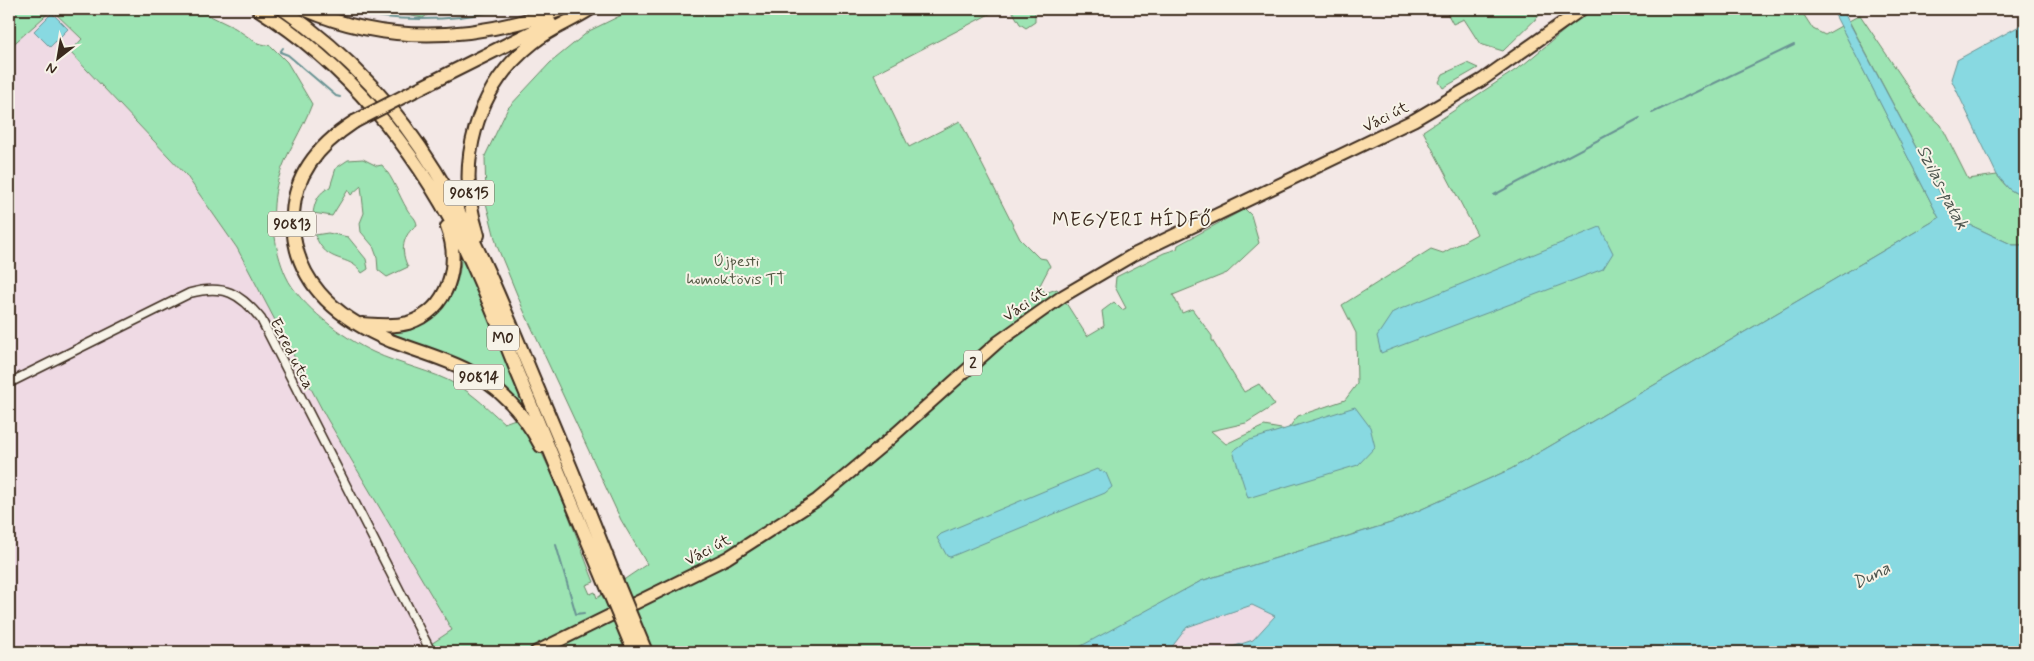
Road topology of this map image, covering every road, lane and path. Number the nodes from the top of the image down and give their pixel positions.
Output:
1 (258, 9) edge
2 (283, 9) edge
3 (304, 9) edge
4 (563, 9) edge
5 (580, 9) edge
6 (590, 9) edge
7 (1574, 9) edge
8 (1582, 9) edge
9 (1560, 25) junction
10 (439, 201) junction
11 (500, 296) junction
12 (358, 323) junction
13 (9, 383) edge
14 (561, 478) junction
15 (609, 578) junction
16 (431, 652) edge
17 (536, 652) edge
18 (634, 652) edge
19 (646, 652) edge

1 - 10 highway, M0
2 - 11 highway, M0
3 - 4 highway
5 - 12 highway, 90813, bridge
6 - 11 highway, 90815
7 - 9 main road, Váci út / 2
8 - 9 main road, Váci út / 2
9 - 17 main road, Váci út / 2
10 - 12 highway, 90813
10 - 14 highway, M0
11 - 15 highway, M0
12 - 14 highway, 90814
13 - 16 street, Ezred utca
14 - 15 highway, M0
15 - 18 highway, M0, bridge
15 - 19 highway, M0, bridge

